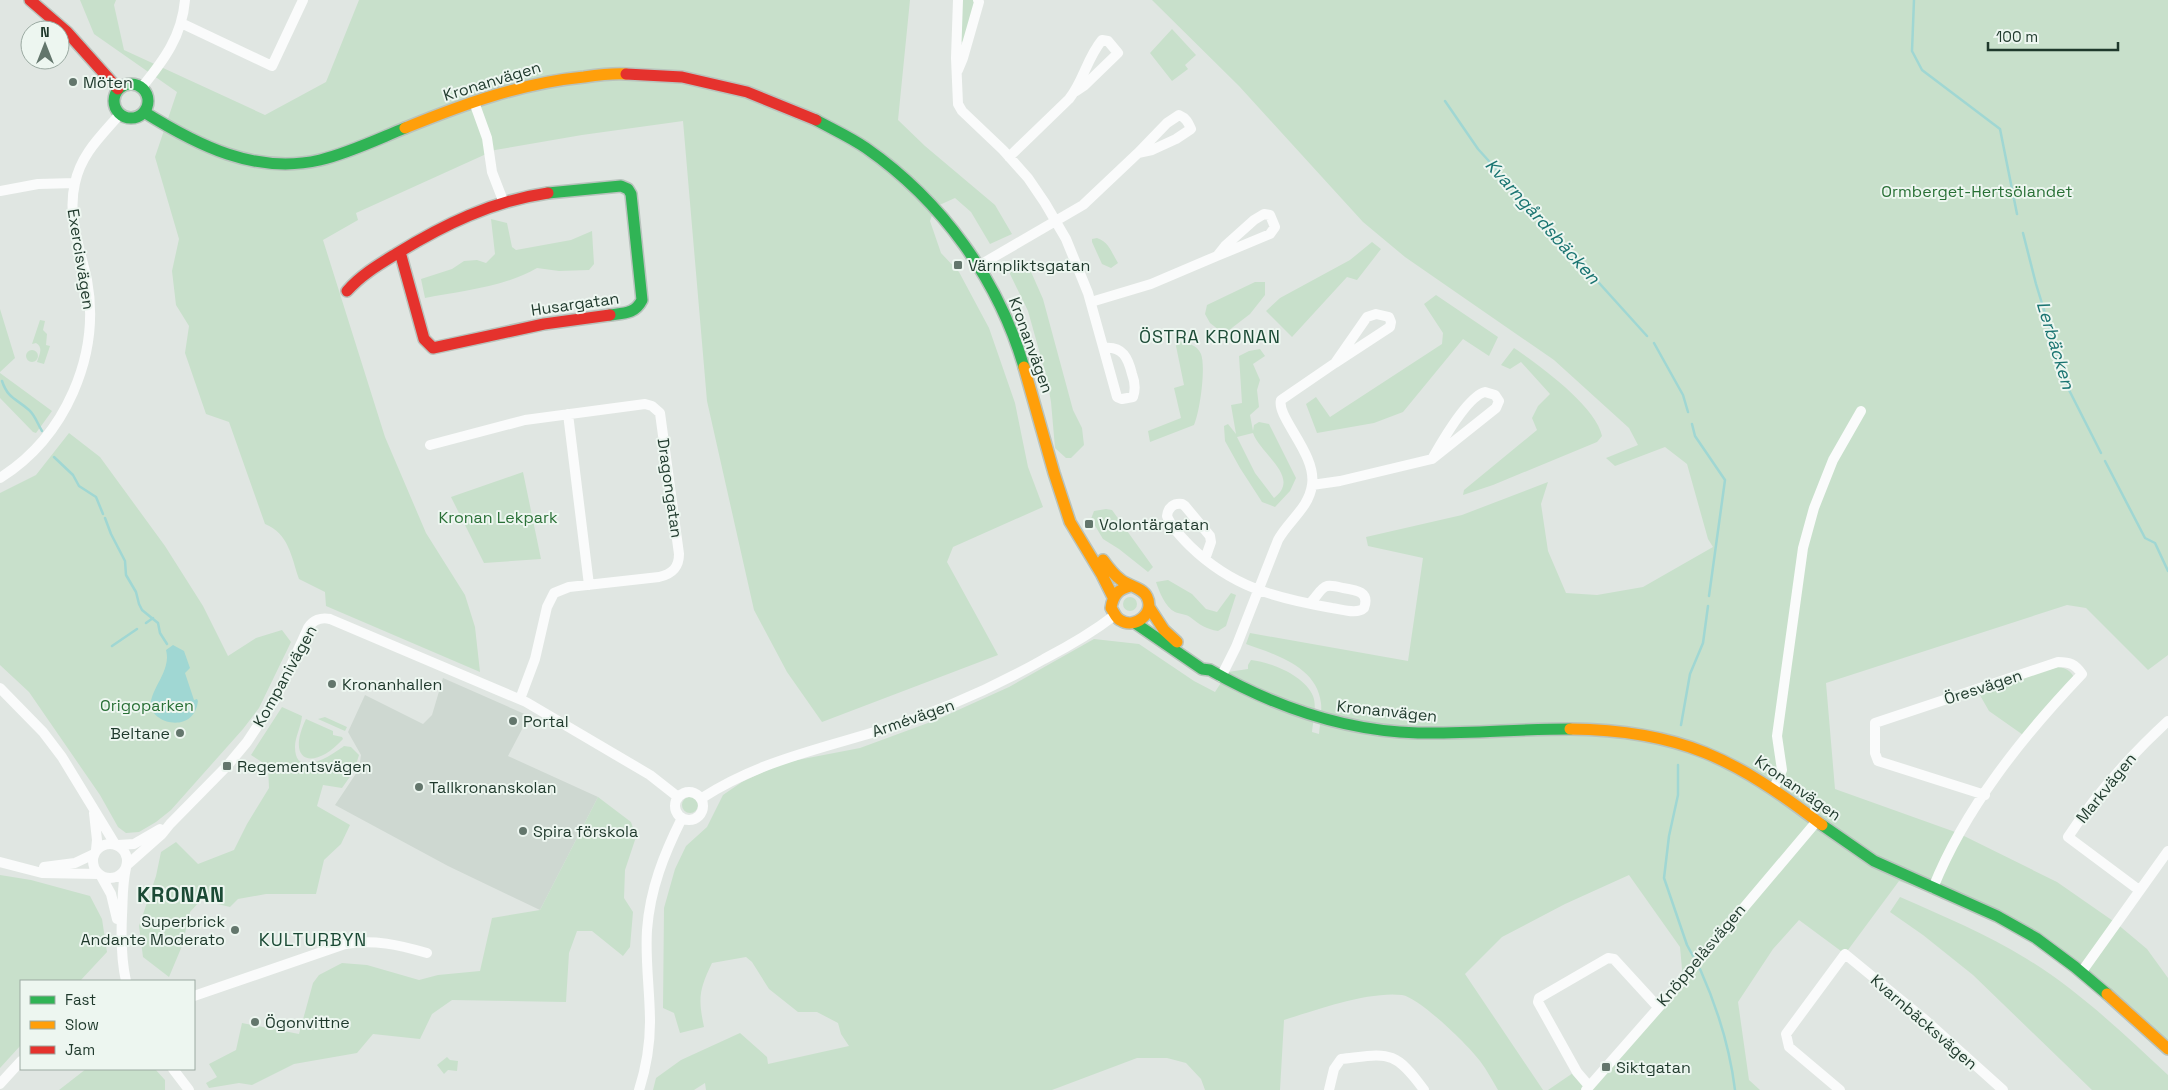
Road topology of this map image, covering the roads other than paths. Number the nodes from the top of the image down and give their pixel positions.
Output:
1 (30, 0) edge
2 (185, 0) edge
3 (303, 0) edge
4 (958, 0) edge
5 (978, 0) edge
6 (182, 23) junction
7 (958, 71) junction
8 (142, 87) junction
9 (118, 89) junction
10 (1076, 91) junction
11 (474, 102) junction
12 (144, 112) junction
13 (120, 114) junction
14 (1138, 153) junction
15 (1009, 157) junction
16 (74, 183) junction
17 (0, 191) edge
18 (504, 203) junction
19 (1056, 221) junction
20 (400, 252) junction
21 (1217, 256) junction
22 (980, 265) junction
23 (347, 291) dead end
24 (1091, 302) junction
25 (1104, 348) junction
26 (1335, 362) junction
27 (1861, 412) dead end
28 (568, 414) junction
29 (430, 445) dead end
30 (1432, 459) junction
31 (0, 478) edge
32 (1312, 485) junction
33 (1063, 495) junction
34 (1205, 559) junction
35 (589, 585) junction
36 (1131, 586) junction
37 (1258, 590) junction
38 (1113, 597) junction
39 (1310, 603) junction
40 (1149, 607) junction
41 (1115, 615) junction
42 (1135, 623) junction
43 (1210, 670) junction
44 (1221, 677) junction
45 (0, 688) edge
46 (520, 699) junction
47 (2168, 721) edge
48 (1774, 788) junction
49 (1985, 795) junction
50 (678, 797) junction
51 (702, 798) junction
52 (94, 812) junction
53 (682, 818) junction
54 (1817, 821) junction
55 (170, 824) junction
56 (116, 844) junction
57 (2168, 851) edge
58 (95, 852) junction
59 (0, 862) edge
60 (126, 867) junction
61 (34, 870) junction
62 (100, 875) junction
63 (1933, 888) junction
64 (2139, 890) junction
65 (120, 929) junction
66 (427, 953) dead end
67 (2082, 970) junction
68 (126, 980) edge
69 (195, 996) edge
70 (1658, 1007) junction
71 (2168, 1049) edge
72 (20, 1062) edge
73 (174, 1070) edge
74 (0, 1083) edge
75 (1588, 1088) edge
76 (189, 1090) edge
77 (639, 1090) edge
78 (1329, 1090) edge
79 (1424, 1090) edge
80 (1840, 1090) edge
81 (2003, 1090) edge

1 - 9 street
2 - 6 street
3 - 6 street
4 - 7 street
5 - 7 street
6 - 8 street
7 - 15 street
8 - 9 street
8 - 12 street
9 - 13 street
10 - 10 street
10 - 15 street
11 - 12 street, Kronanvägen
11 - 18 street
11 - 22 street, Kronanvägen
12 - 13 street
13 - 16 street, Exercisvägen
14 - 14 street
14 - 19 street
15 - 19 street
16 - 17 street
16 - 31 street, Exercisvägen
18 - 20 street, Husargatan
18 - 20 street, Husargatan
19 - 22 street
19 - 24 street
20 - 23 street, Husargatan
21 - 21 street
21 - 24 street
22 - 33 street, Kronanvägen
24 - 25 street
25 - 25 street
26 - 26 street
26 - 32 street
27 - 48 street
28 - 29 street, Dragongatan
28 - 35 street
28 - 35 street, Dragongatan
30 - 30 street
30 - 32 street
32 - 37 street
33 - 36 street, Kronanvägen
33 - 38 street, Kronanvägen
34 - 34 street
34 - 37 street
35 - 46 street, Dragongatan
36 - 38 street
36 - 40 street
37 - 39 street
37 - 44 street
38 - 41 street
39 - 39 street
40 - 42 street
40 - 43 street, Kronanvägen
41 - 42 street
41 - 51 street, Armévägen
42 - 43 street, Kronanvägen
43 - 44 street, Kronanvägen
44 - 48 street, Kronanvägen
45 - 52 street
46 - 50 street
46 - 55 street, Kompanivägen
47 - 64 street, Markvägen
48 - 54 street, Kronanvägen
49 - 49 street, Öresvägen
49 - 63 street, Öresvägen
50 - 51 street
50 - 53 street
51 - 53 street
52 - 56 street
52 - 58 street
53 - 77 street
54 - 63 street, Kronanvägen
54 - 70 street, Knöppelåsvägen
55 - 56 street, Kompanivägen
55 - 60 street, Kompanivägen
56 - 58 street
56 - 60 street
57 - 64 street
58 - 61 street
58 - 62 street
59 - 61 street
60 - 62 street
60 - 65 street
61 - 62 street
62 - 65 street
63 - 67 street, Kronanvägen
64 - 67 street
65 - 68 street
66 - 69 street
67 - 71 street, Kronanvägen
70 - 75 street, Knöppelåsvägen
70 - 75 street
72 - 74 street
73 - 76 street
78 - 79 street
80 - 81 street, Kvarnbäcksvägen

